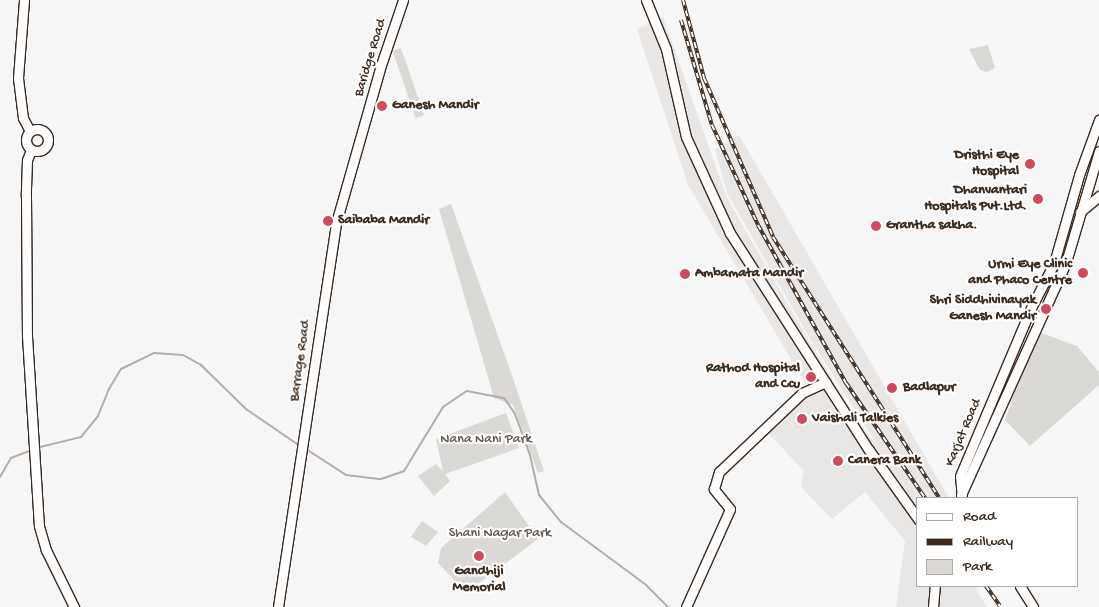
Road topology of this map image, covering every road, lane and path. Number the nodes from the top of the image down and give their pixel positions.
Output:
1 (24, 0) edge
2 (403, 0) edge
3 (646, 0) edge
4 (1099, 120) edge
5 (365, 123) joint
6 (30, 131) junction
7 (31, 150) junction
8 (1099, 151) edge
9 (1099, 196) edge
10 (1071, 206) junction
11 (1080, 212) junction
12 (826, 382) junction
13 (961, 497) edge
14 (916, 516) edge
15 (935, 587) edge
16 (1021, 587) edge
17 (74, 607) edge
18 (278, 607) edge
19 (686, 607) edge
20 (933, 607) edge
21 (1033, 607) edge

1 - 6 street
2 - 5 street, Baridge Road
3 - 12 street
4 - 10 street, Karjat Road
5 - 18 street, Barrage Road
6 - 7 street
6 - 7 street
7 - 17 street
8 - 11 street, Karjat Road
9 - 11 street
10 - 11 street
10 - 13 street, Karjat Road
11 - 13 street, Karjat Road
12 - 14 street
12 - 19 street
15 - 20 street
16 - 21 street

